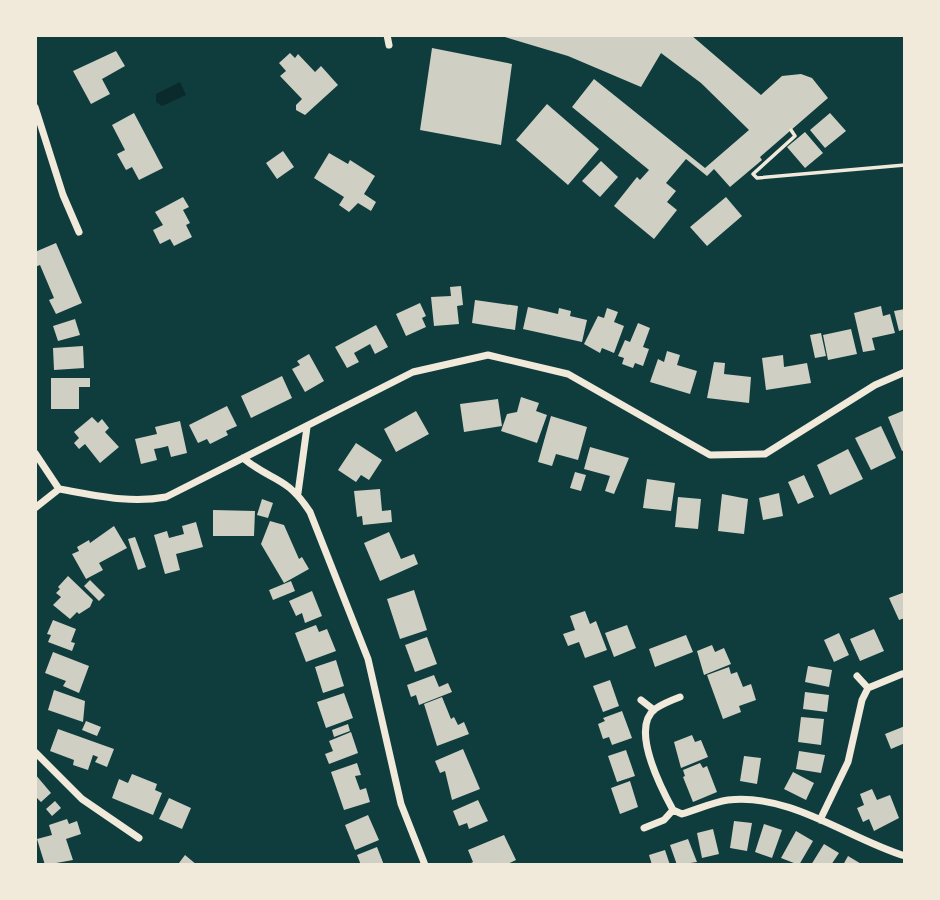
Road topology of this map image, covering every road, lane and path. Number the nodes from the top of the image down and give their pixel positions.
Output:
1 (387, 35) edge
2 (388, 46) dead end
3 (35, 107) edge
4 (791, 130) dead end
5 (905, 165) edge
6 (79, 232) dead end
7 (905, 372) edge
8 (307, 427) junction
9 (35, 453) edge
10 (243, 458) junction
11 (58, 489) junction
12 (298, 492) junction
13 (35, 508) edge
14 (902, 674) dead end
15 (857, 677) dead end
16 (868, 688) junction
17 (680, 696) dead end
18 (641, 700) dead end
19 (654, 710) junction
20 (35, 751) edge
21 (673, 810) junction
22 (820, 820) junction
23 (644, 828) dead end
24 (139, 838) dead end
25 (905, 856) edge
26 (425, 865) edge

1 - 2 street
3 - 6 street
4 - 5 path
7 - 8 street
8 - 10 street
8 - 12 street
9 - 11 street
10 - 11 street
10 - 12 street
11 - 13 street
12 - 26 street
14 - 16 street
15 - 16 street
16 - 22 street
17 - 19 street
18 - 19 street
19 - 21 street
20 - 24 street
21 - 22 street
21 - 23 street
22 - 25 street

